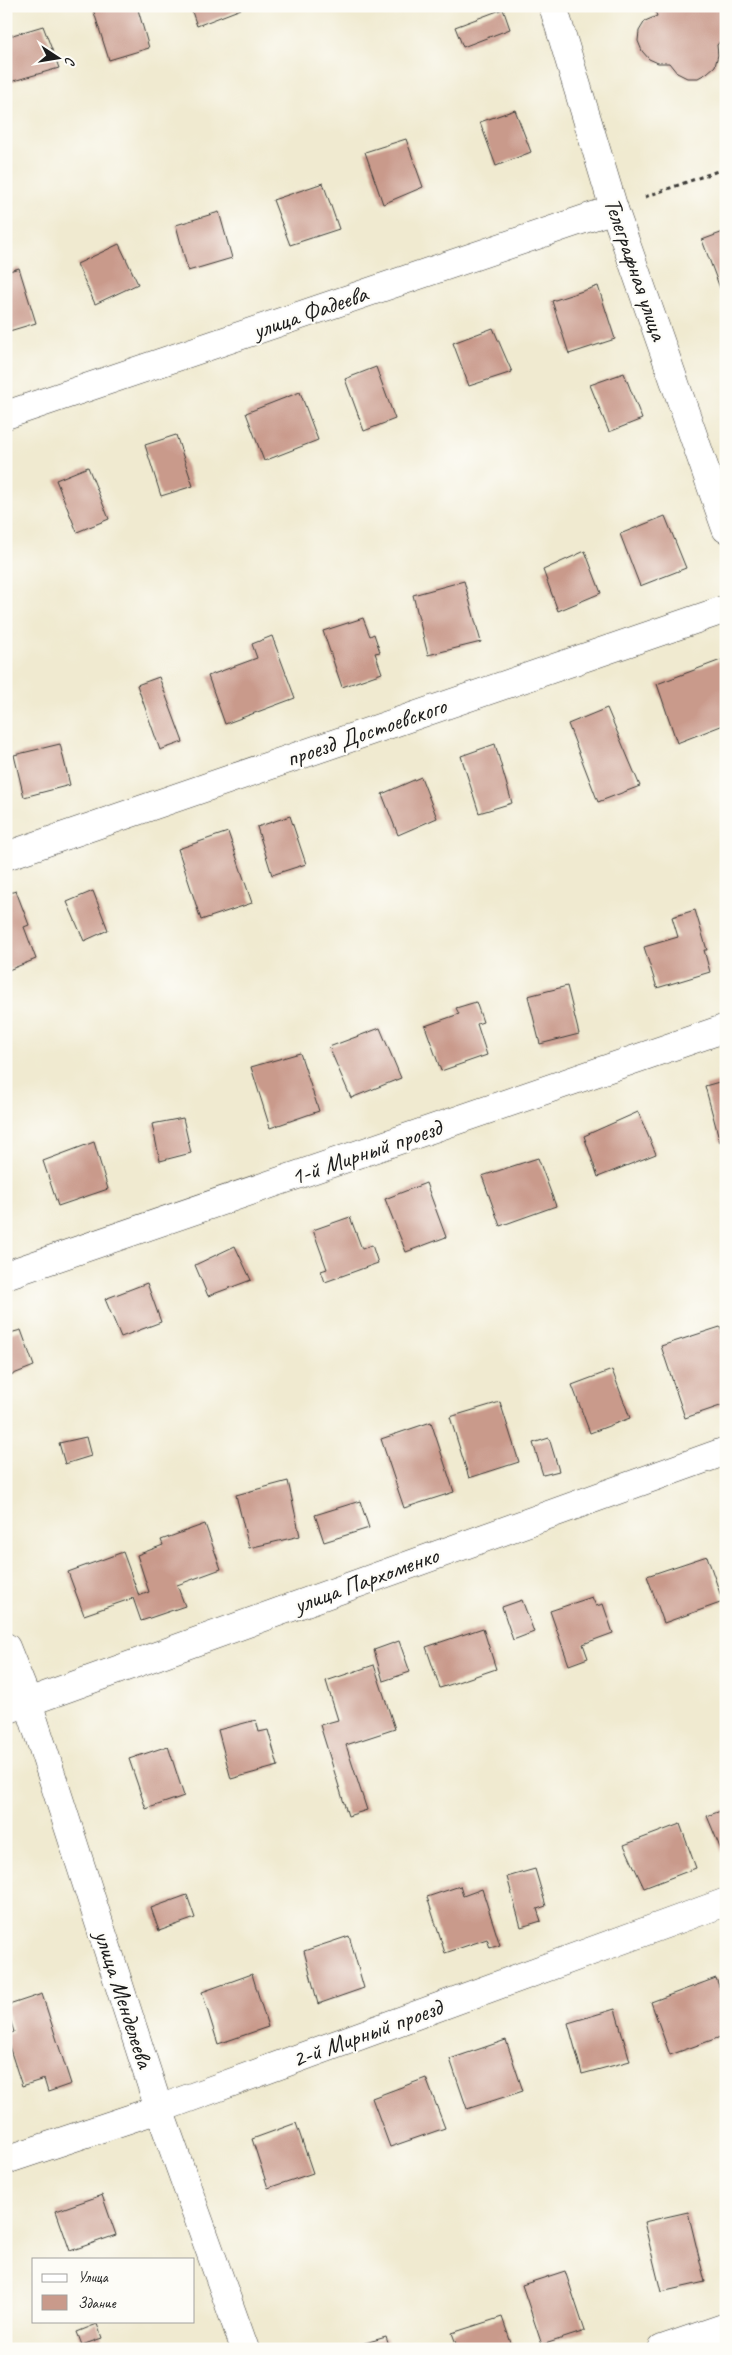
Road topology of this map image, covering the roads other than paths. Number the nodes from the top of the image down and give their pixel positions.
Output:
1 (553, 6) edge
2 (614, 209) junction
3 (6, 415) edge
4 (726, 529) edge
5 (726, 608) edge
6 (6, 856) edge
7 (726, 1028) edge
8 (6, 1275) edge
9 (726, 1451) edge
10 (6, 1647) edge
11 (17, 1706) edge
12 (726, 1902) edge
13 (159, 2109) junction
14 (6, 2160) edge
15 (726, 2327) edge
16 (245, 2349) edge
17 (662, 2349) edge

1 - 2 street, Телеграфная улица
2 - 3 street, улица Фадеева
2 - 4 street, Телеграфная улица
5 - 6 street, проезд Достоевского
7 - 8 street, 1-й Мирный проезд
9 - 11 street, улица Пархоменко
10 - 11 street, улица Менделеева
11 - 13 street, улица Менделеева
12 - 13 street, 2-й Мирный проезд
13 - 14 street, 2-й Мирный проезд
13 - 16 street, улица Менделеева
15 - 17 street

